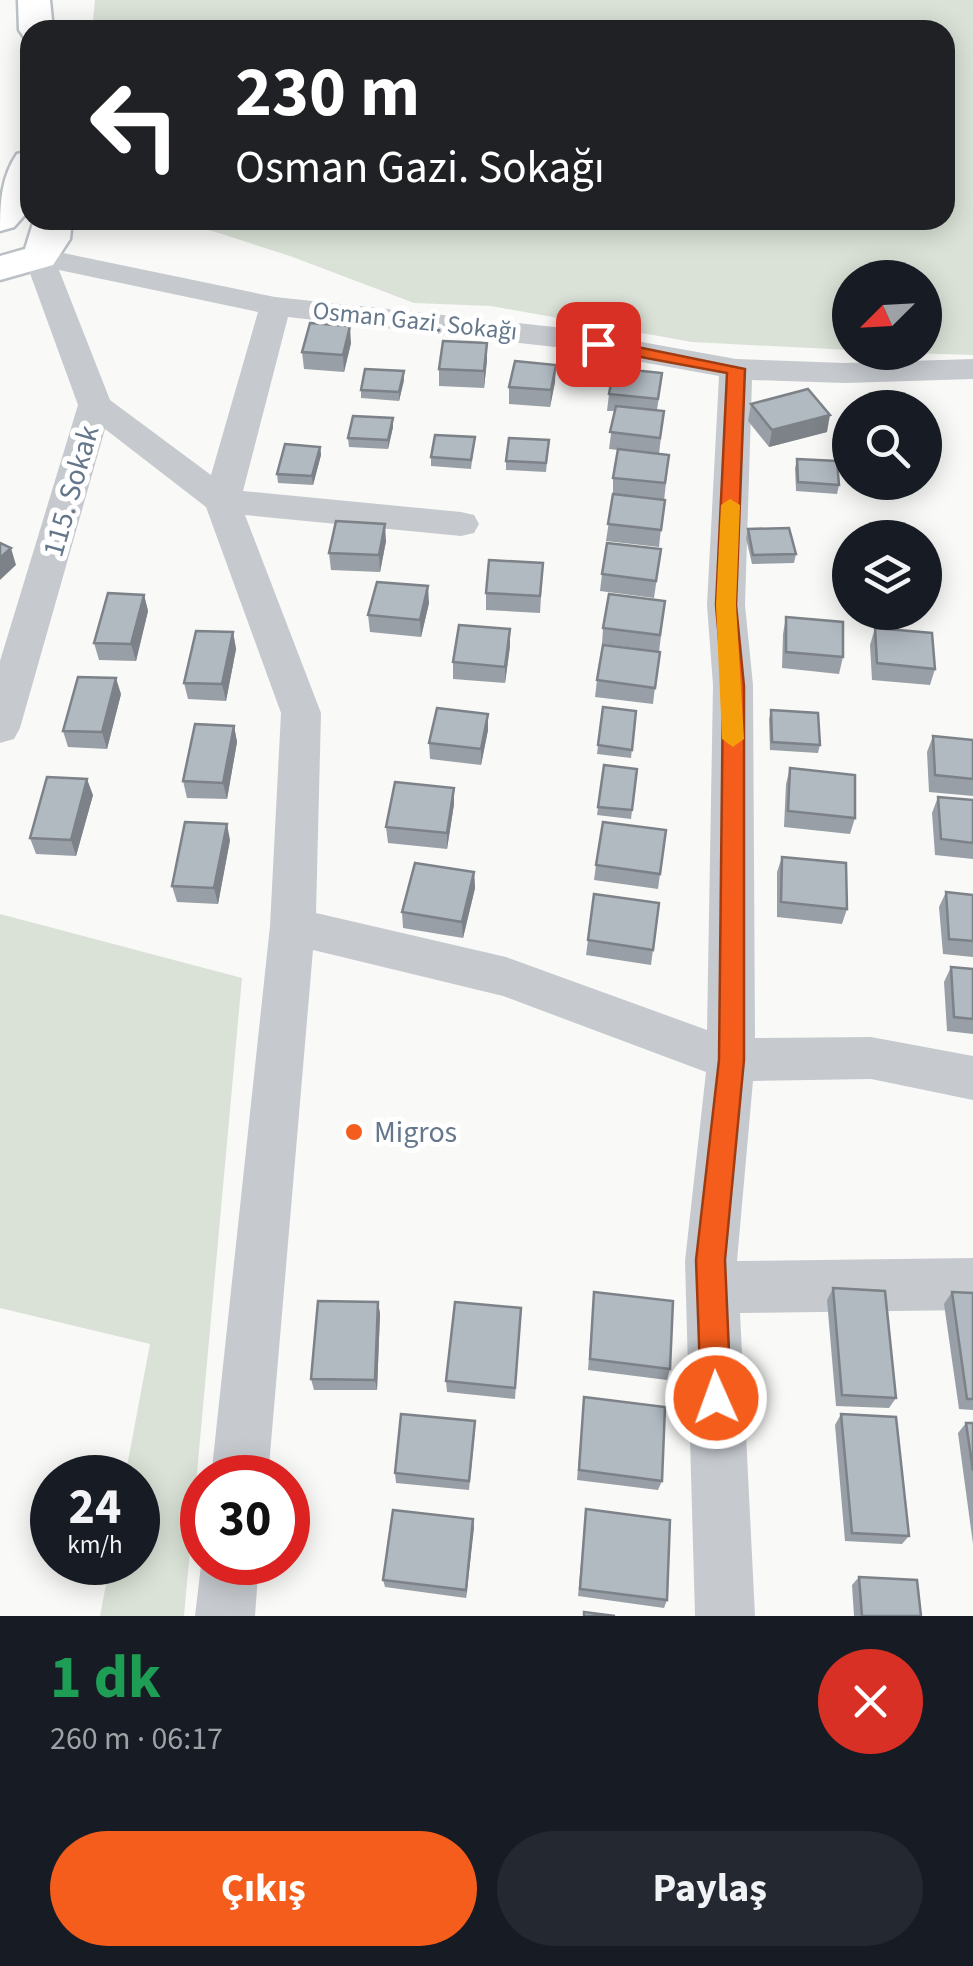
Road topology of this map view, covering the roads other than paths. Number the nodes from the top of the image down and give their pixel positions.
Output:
1 (20, 192) edge
2 (0, 219) edge
3 (26, 253) edge
4 (274, 306) junction
5 (736, 369) junction
6 (973, 370) edge
7 (845, 373) junction
8 (973, 397) edge
9 (95, 405) junction
10 (222, 501) junction
11 (461, 524) dead end
12 (0, 728) edge
13 (292, 926) junction
14 (732, 1060) junction
15 (973, 1078) edge
16 (973, 1284) edge
17 (711, 1287) junction
18 (240, 1455) edge
19 (228, 1585) edge
20 (225, 1616) edge
21 (725, 1616) edge

1 - 2 main road
3 - 4 street, Osman Gazi. Sokağı
3 - 9 street, 115. Sokak
4 - 5 street, Osman Gazi. Sokağı
4 - 10 street
5 - 7 street, Osman Gazi. Sokağı
5 - 14 street
6 - 7 street, Osman Gazi. Sokağı
7 - 8 street
9 - 10 street
9 - 12 street, 115. Sokak
10 - 11 street
10 - 13 street
13 - 14 street
13 - 18 street
14 - 15 street
14 - 17 street
16 - 17 street
17 - 21 street
19 - 20 street

